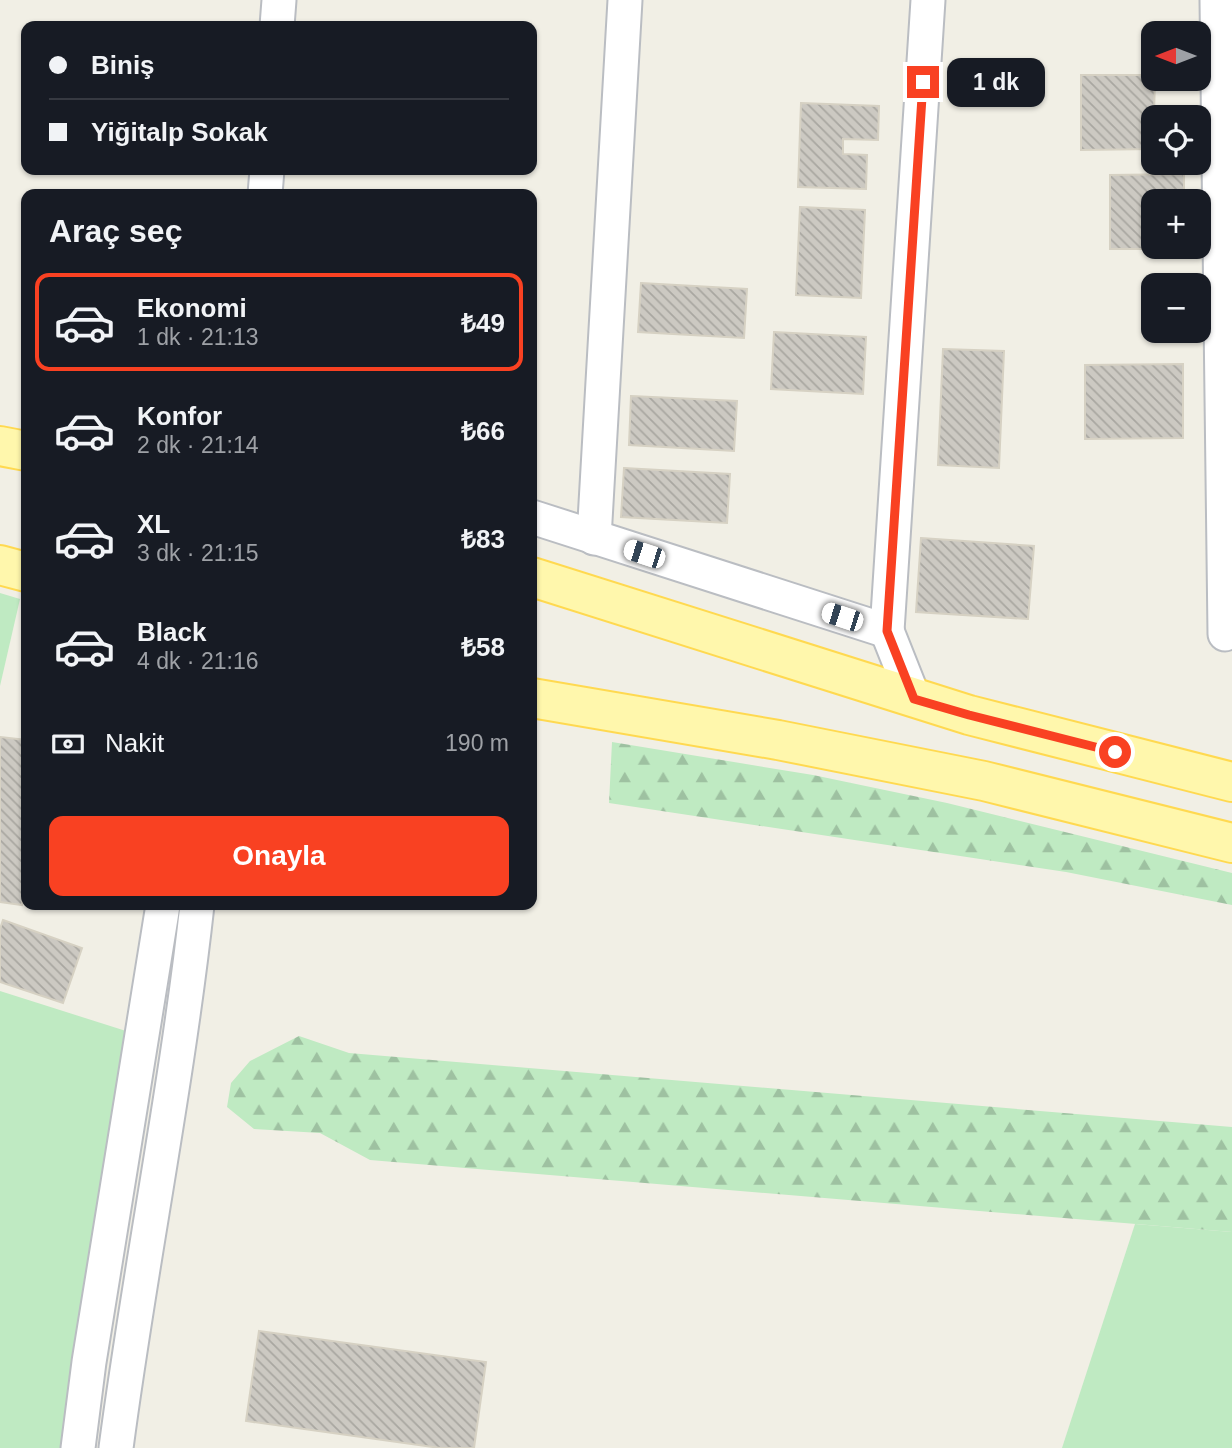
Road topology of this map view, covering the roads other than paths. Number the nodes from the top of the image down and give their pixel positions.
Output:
1 (279, 0) edge
2 (625, 0) edge
3 (928, 0) edge
4 (1217, 0) edge
5 (277, 21) edge
6 (0, 446) edge
7 (21, 450) edge
8 (537, 519) edge
9 (594, 538) junction
10 (0, 565) edge
11 (21, 571) edge
12 (537, 579) edge
13 (887, 631) junction
14 (1225, 634) dead end
15 (537, 699) edge
16 (914, 699) junction
17 (1232, 782) edge
18 (1232, 843) edge
19 (162, 910) edge
20 (196, 910) edge
21 (78, 1448) edge
22 (116, 1448) edge

1 - 5 street
2 - 9 street
3 - 13 street
4 - 14 street
6 - 7 main road
8 - 9 street
9 - 13 street
10 - 11 main road
12 - 16 main road
13 - 16 street
15 - 18 main road
16 - 17 main road
19 - 21 street
20 - 22 street

